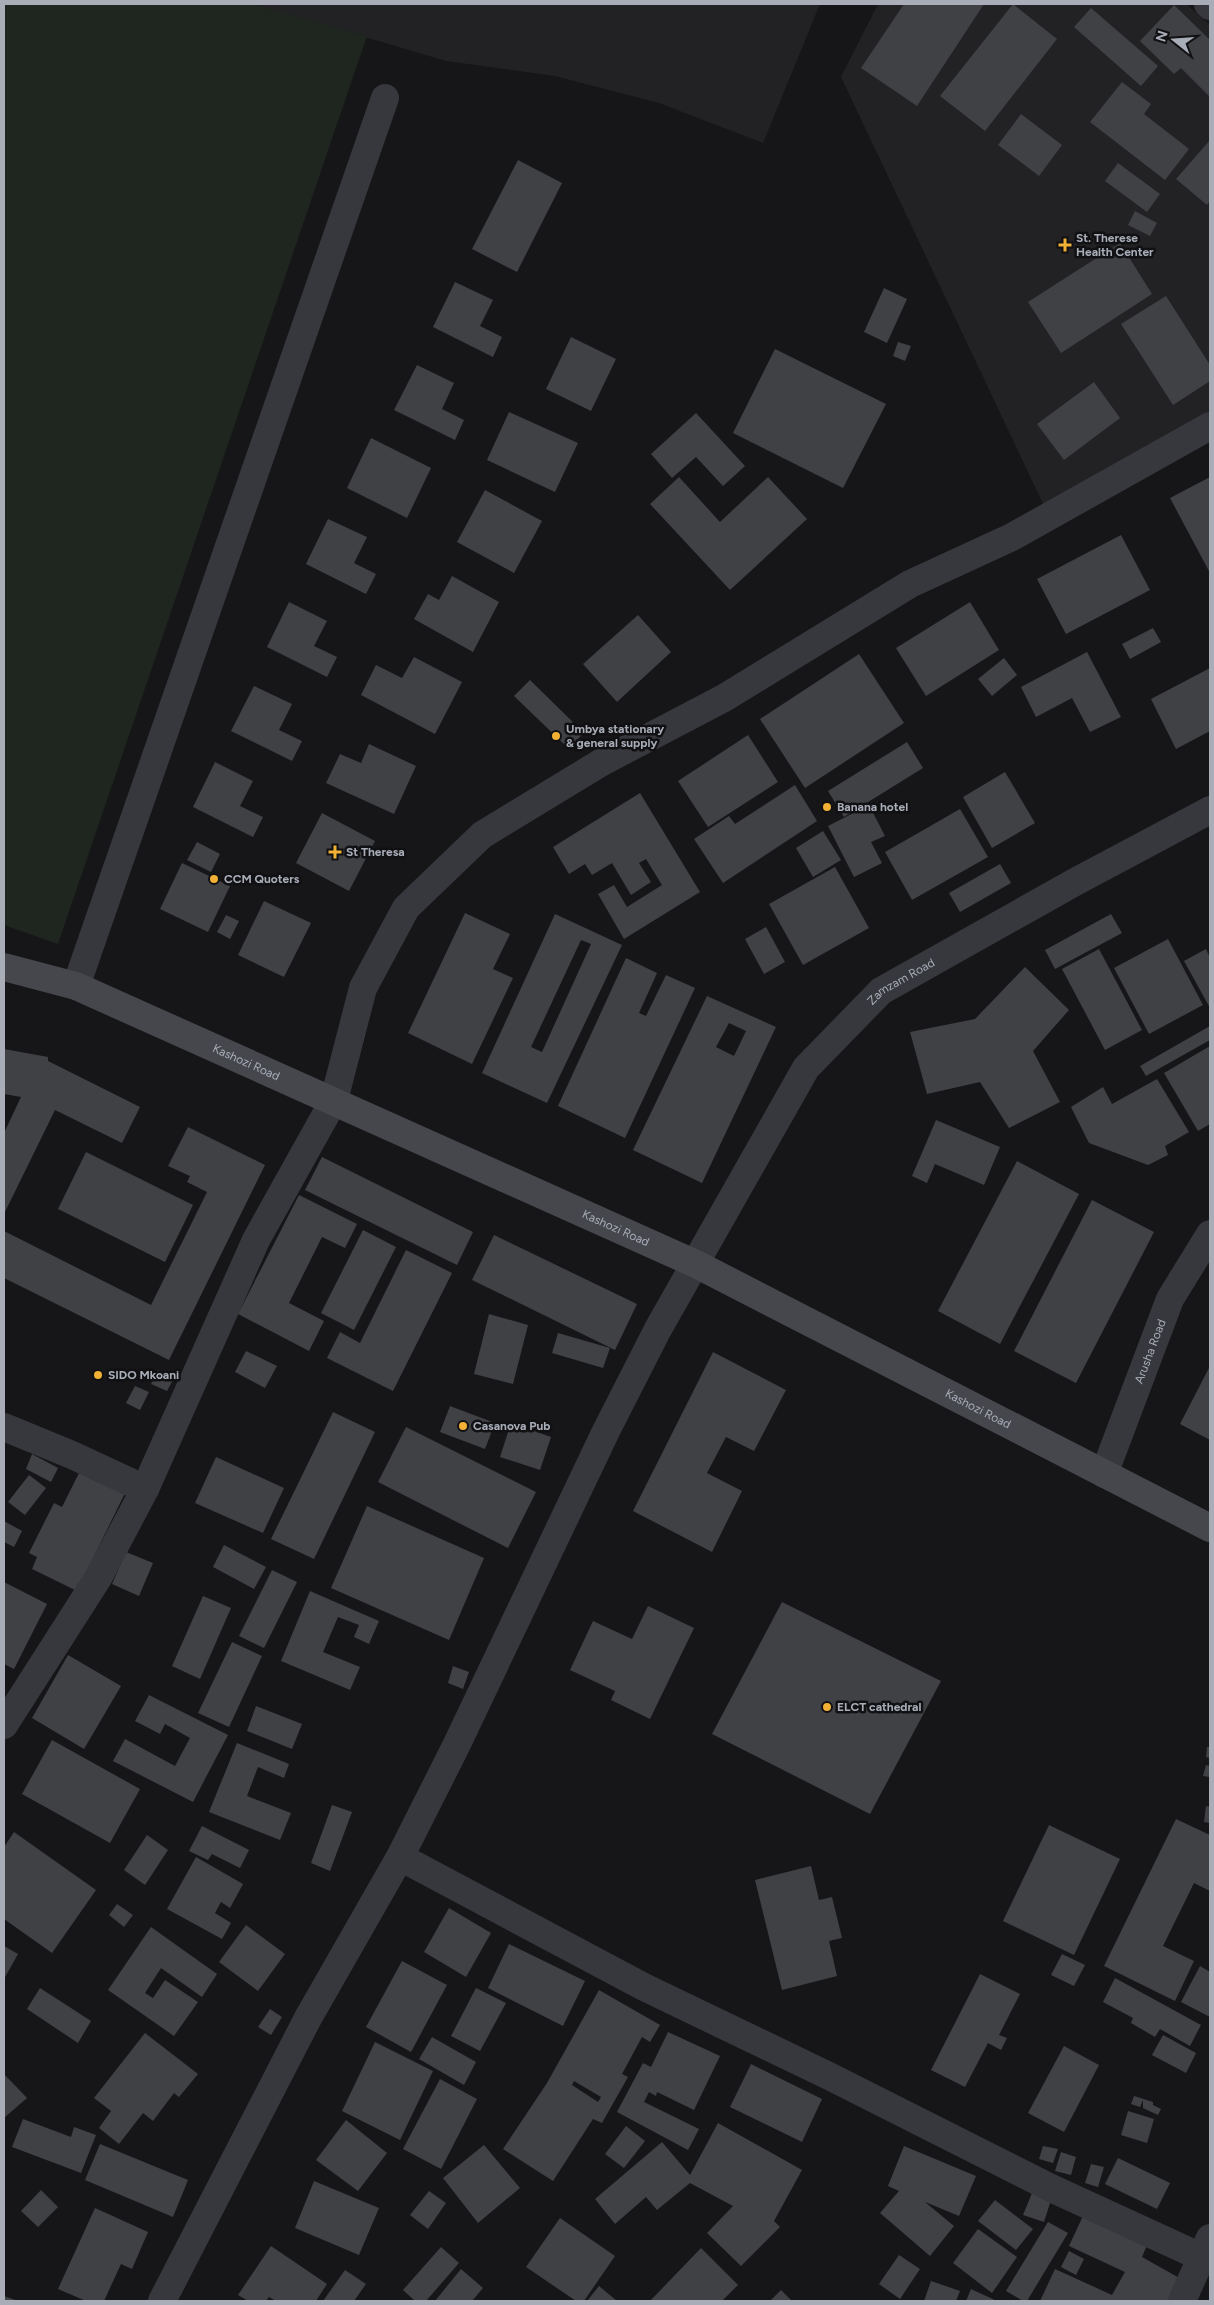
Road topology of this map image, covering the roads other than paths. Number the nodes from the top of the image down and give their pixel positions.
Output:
1 (385, 98) dead end
2 (1210, 426) edge
3 (1210, 810) edge
4 (4, 968) edge
5 (76, 986) junction
6 (334, 1100) junction
7 (1210, 1234) edge
8 (696, 1264) junction
9 (4, 1427) edge
10 (1104, 1474) junction
11 (146, 1489) junction
12 (1210, 1528) edge
13 (4, 1725) edge
14 (400, 1857) junction
15 (1206, 2247) edge
16 (162, 2301) edge
17 (1182, 2301) edge

1 - 5 street
2 - 6 street
3 - 8 street, Zamzam Road
4 - 5 main road, Kashozi Road
5 - 6 main road, Kashozi Road
6 - 8 main road, Kashozi Road
6 - 11 street
7 - 10 street, Arusha Road
8 - 10 main road, Kashozi Road
8 - 14 street, Zamzam Road
9 - 11 street
10 - 12 main road, Kashozi Road
11 - 13 street
14 - 15 street
14 - 16 street, Zamzam Road
15 - 17 street

